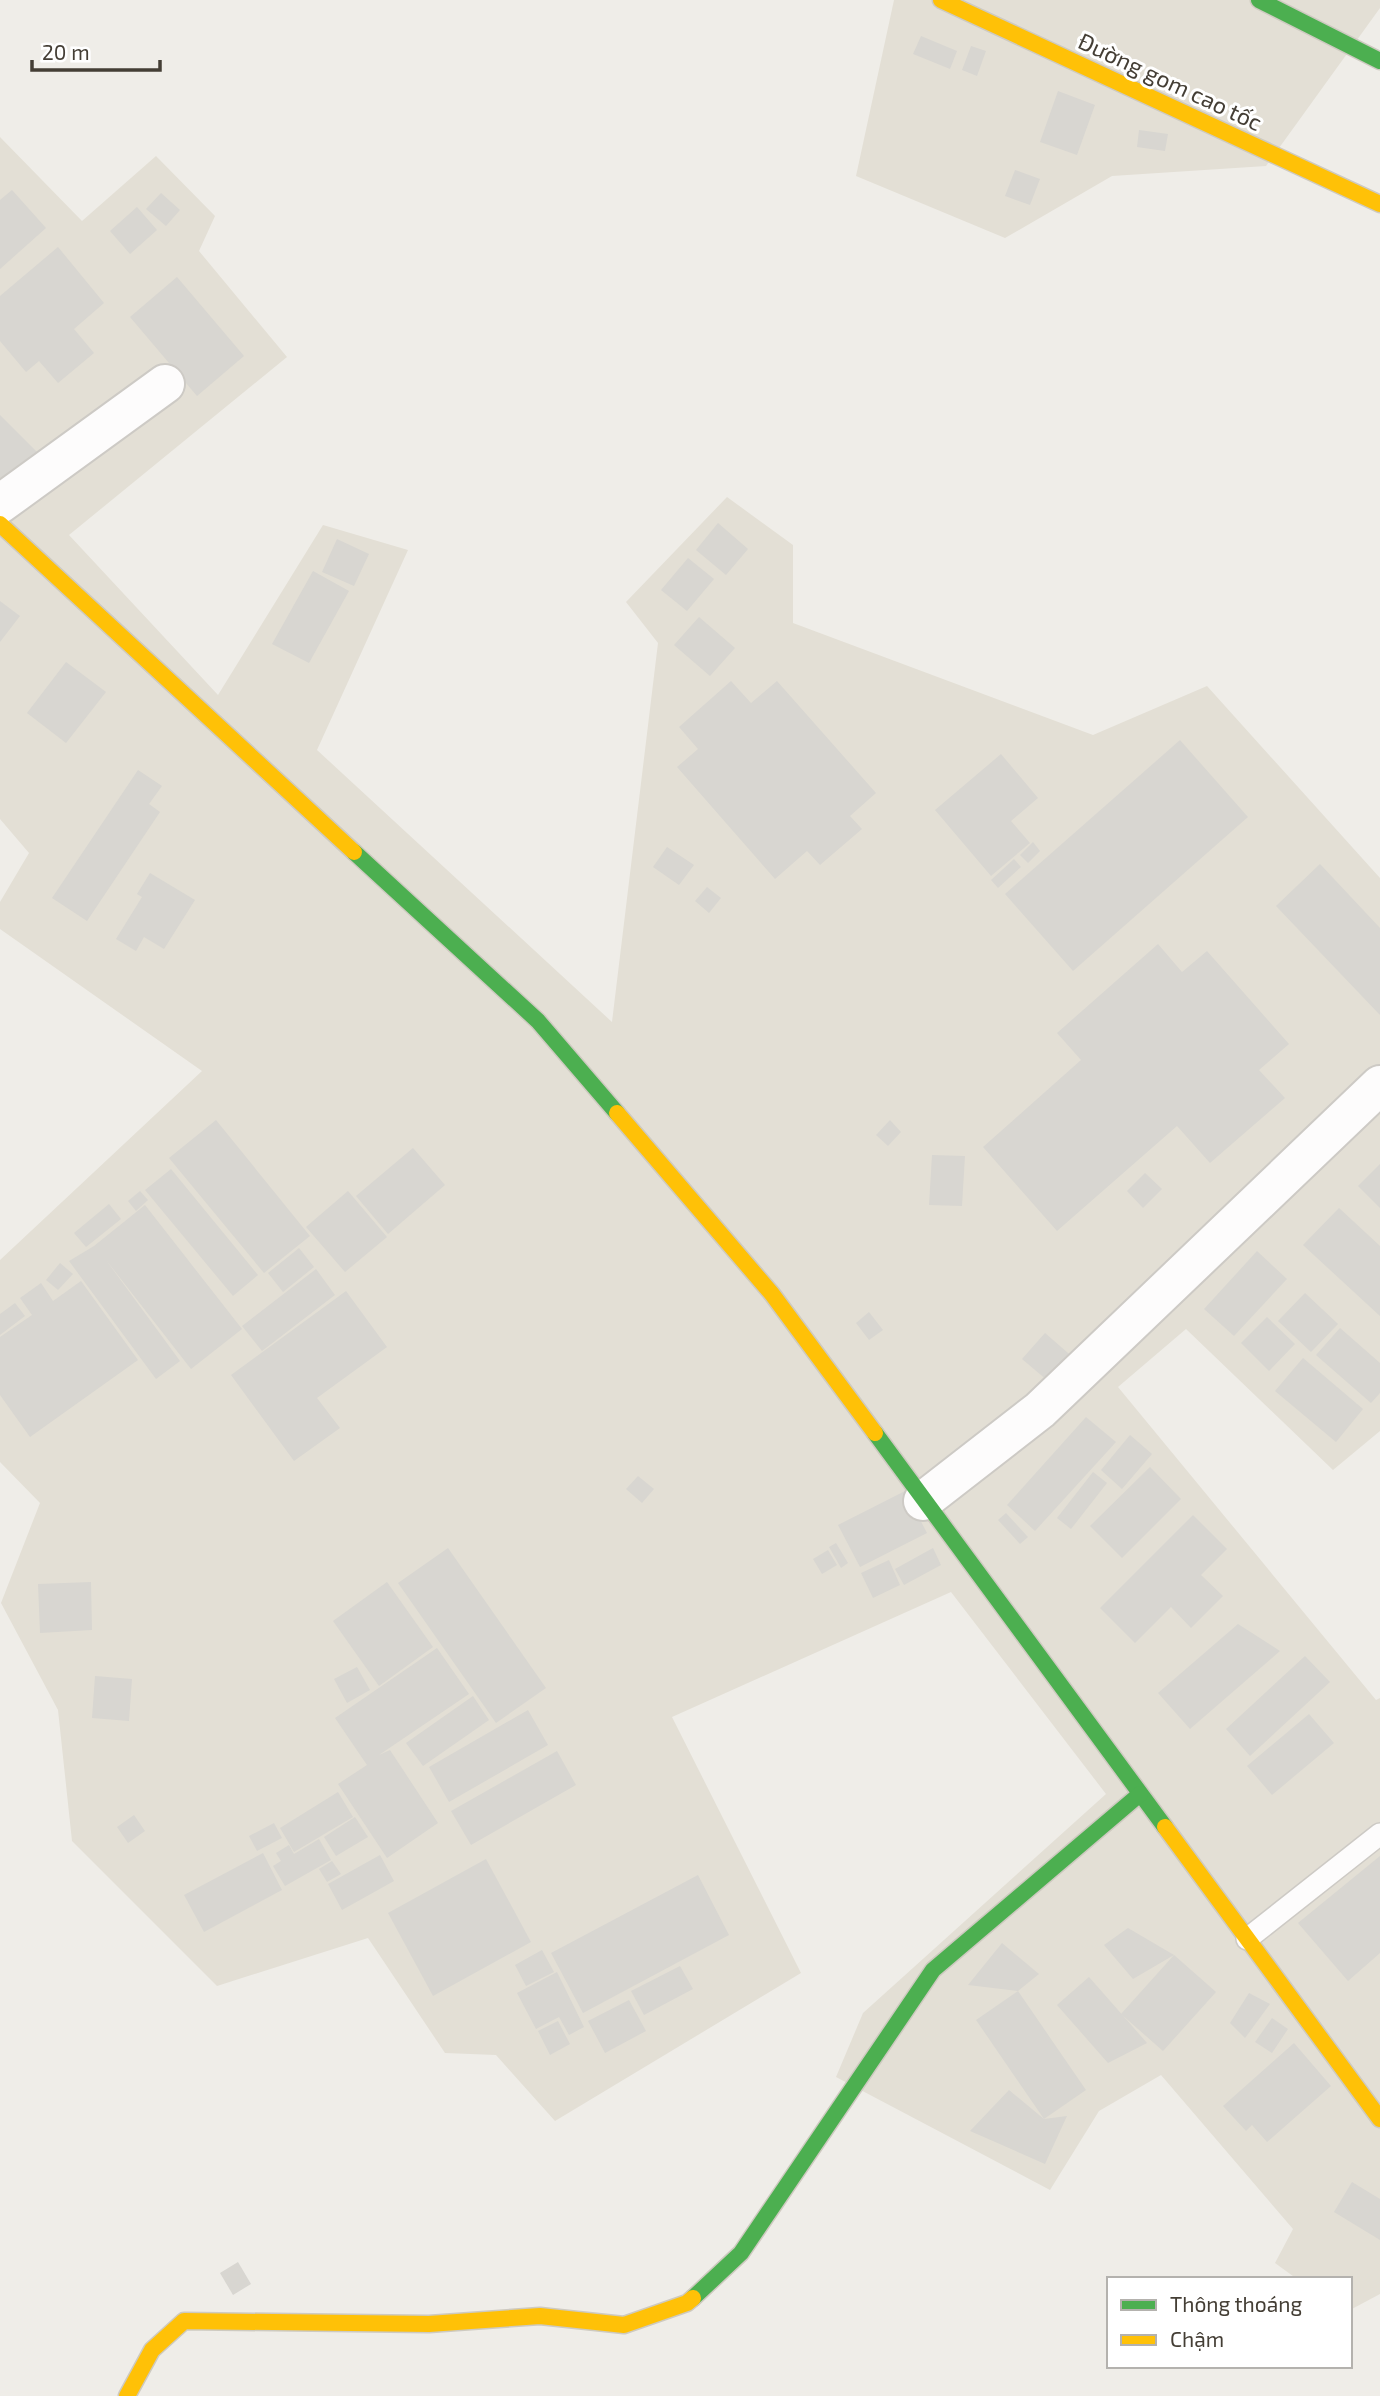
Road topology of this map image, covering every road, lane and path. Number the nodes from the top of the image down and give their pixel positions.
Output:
1 (941, 0) edge
2 (1259, 0) edge
3 (1380, 61) edge
4 (1380, 204) edge
5 (164, 384) dead end
6 (0, 504) edge
7 (0, 524) edge
8 (1380, 1085) edge
9 (923, 1501) junction
10 (1140, 1794) junction
11 (1380, 1834) edge
12 (1247, 1939) junction
13 (1380, 2119) edge
14 (127, 2396) edge

1 - 4 main road, Đường gom cao tốc
2 - 3 main road
5 - 6 street
7 - 9 main road
8 - 9 street
9 - 10 main road
10 - 12 main road
10 - 14 main road
11 - 12 lane
12 - 13 main road

